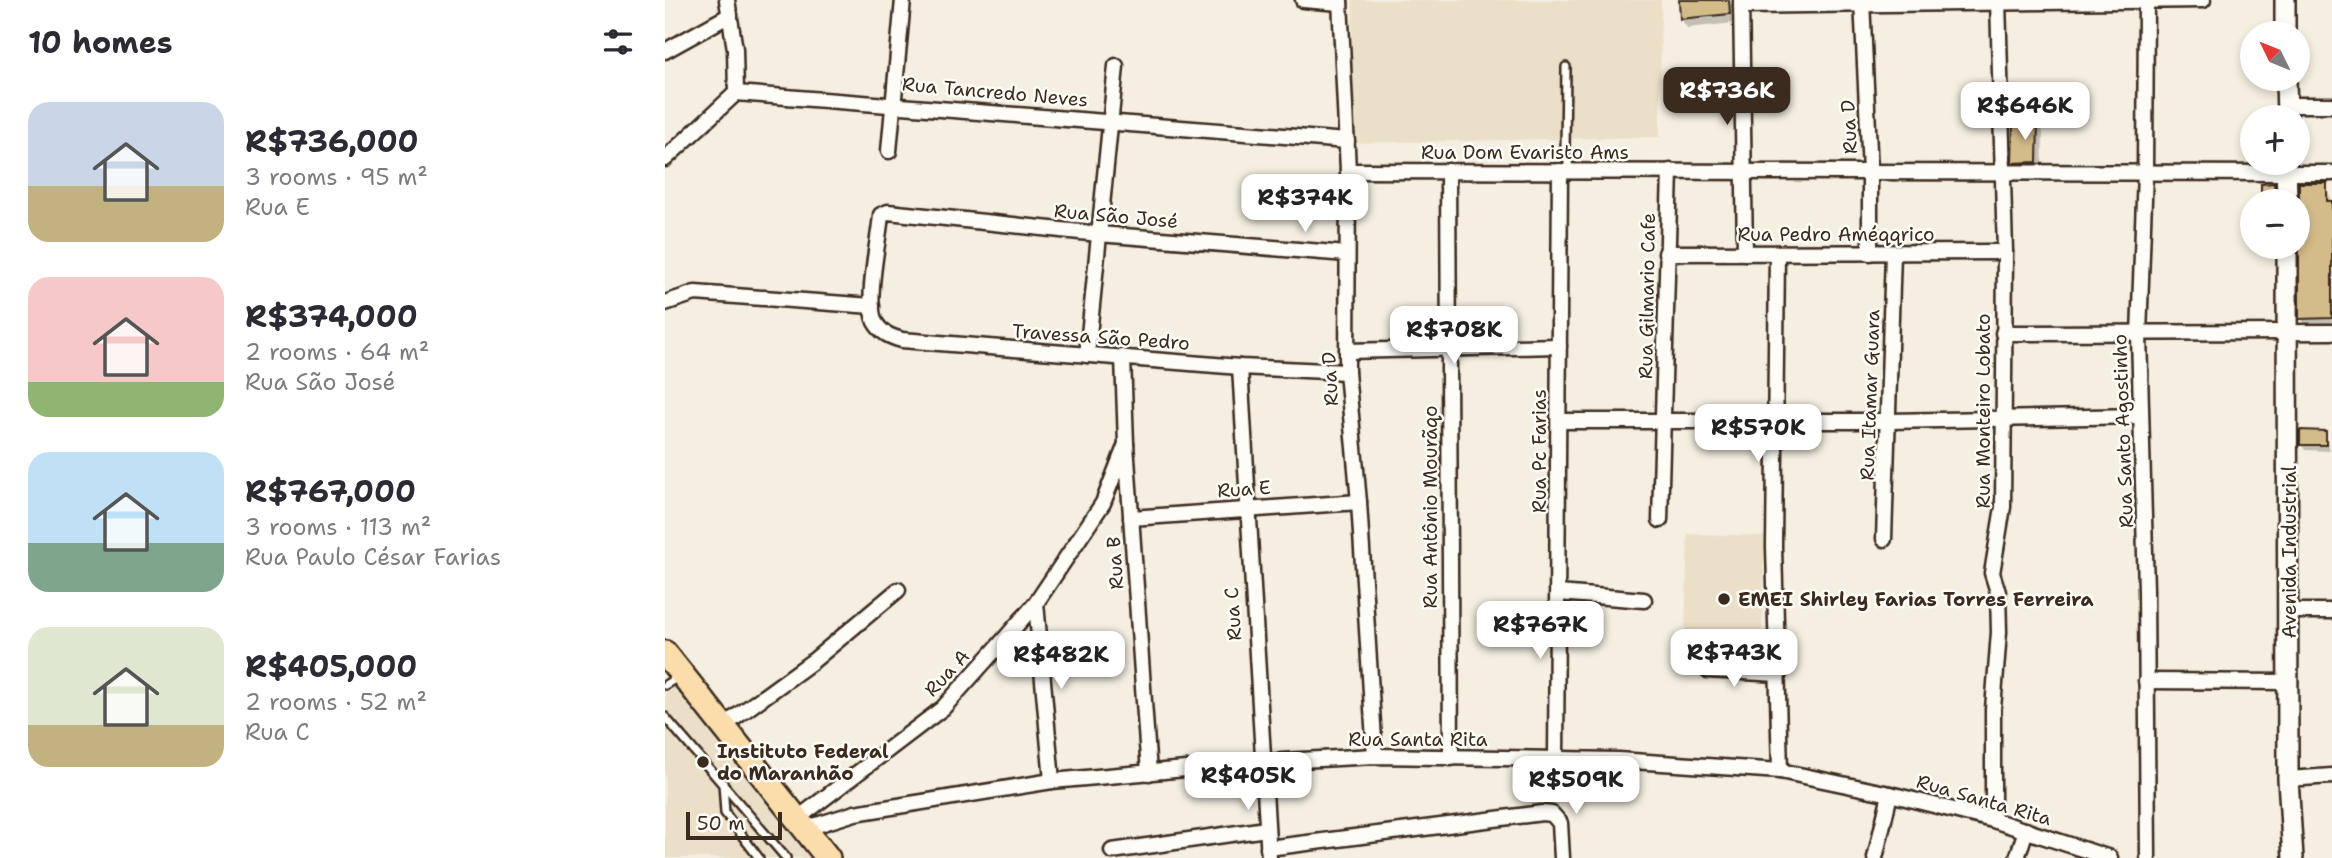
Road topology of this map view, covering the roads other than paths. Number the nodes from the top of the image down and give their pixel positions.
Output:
1 (903, 0) edge
2 (1304, 0) edge
3 (2203, 0) edge
4 (2285, 0) edge
5 (2125, 1) edge
6 (1340, 2) edge
7 (1741, 3) edge
8 (1863, 3) edge
9 (1998, 3) edge
10 (2146, 3) junction
11 (729, 7) edge
12 (2285, 21) edge
13 (665, 51) edge
14 (1116, 66) dead end
15 (1566, 67) dead end
16 (736, 93) junction
17 (893, 103) junction
18 (2332, 105) edge
19 (2310, 108) edge
20 (1109, 120) junction
21 (1347, 141) junction
22 (889, 151) dead end
23 (665, 159) edge
24 (2240, 169) edge
25 (2310, 170) edge
26 (1348, 171) junction
27 (1448, 171) junction
28 (1565, 171) junction
29 (1670, 171) junction
30 (1745, 171) junction
31 (1870, 172) junction
32 (2003, 172) junction
33 (2145, 172) junction
34 (2332, 173) edge
35 (1099, 234) junction
36 (2005, 252) junction
37 (1666, 253) junction
38 (1745, 253) junction
39 (1777, 253) junction
40 (1870, 253) junction
41 (1893, 253) junction
42 (1347, 254) junction
43 (2287, 259) edge
44 (665, 303) edge
45 (872, 306) junction
46 (2287, 331) junction
47 (2332, 332) edge
48 (2003, 333) junction
49 (2139, 335) junction
50 (1559, 346) junction
51 (1448, 348) junction
52 (1347, 351) junction
53 (1087, 355) junction
54 (1123, 356) junction
55 (1240, 367) junction
56 (1347, 372) junction
57 (2140, 416) junction
58 (2003, 419) junction
59 (1559, 421) junction
60 (1776, 421) junction
61 (1889, 421) junction
62 (1664, 422) junction
63 (1126, 444) junction
64 (1359, 502) junction
65 (1246, 508) junction
66 (1131, 518) junction
67 (1660, 520) dead end
68 (1884, 539) dead end
69 (898, 590) dead end
70 (1558, 593) junction
71 (1644, 600) dead end
72 (1036, 603) junction
73 (2288, 611) junction
74 (2332, 611) edge
75 (665, 653) edge
76 (1708, 670) dead end
77 (1779, 674) junction
78 (673, 680) edge
79 (2146, 681) junction
80 (2290, 682) junction
81 (665, 717) edge
82 (722, 727) junction
83 (1375, 756) junction
84 (1451, 758) junction
85 (1556, 759) junction
86 (1264, 762) junction
87 (1780, 771) junction
88 (1149, 772) junction
89 (2332, 776) edge
90 (2288, 779) junction
91 (1052, 781) junction
92 (723, 783) junction
93 (1890, 793) junction
94 (1993, 820) junction
95 (800, 824) junction
96 (1266, 830) junction
97 (2026, 830) junction
98 (1112, 851) dead end
99 (1269, 853) edge
100 (759, 858) edge
101 (786, 858) edge
102 (828, 858) edge
103 (1562, 858) edge
104 (1875, 858) edge
105 (2017, 858) edge
106 (2111, 858) edge
107 (2148, 858) edge
108 (2293, 858) edge

1 - 17 street
2 - 6 street
3 - 10 street
4 - 12 street
5 - 9 street
5 - 10 street
6 - 21 street, Rua D
7 - 8 street
7 - 30 street
8 - 9 street
8 - 31 street, Rua D
9 - 32 street, Rua Monteiro Lobato
10 - 33 street, Rua Santo Agostinho
11 - 13 street
11 - 16 street
14 - 20 street
15 - 28 lane
16 - 17 street, Rua Tancredo Neves
16 - 23 street
17 - 20 street, Rua Tancredo Neves
17 - 22 street
18 - 19 street
20 - 21 street, Rua Tancredo Neves
20 - 35 street
21 - 26 street, Rua D
24 - 33 street, Rua Dom Evaristo Ams
25 - 34 street, Rua Dom Evaristo Ams
26 - 27 street, Rua Dom Evaristo Ams
26 - 42 street, Rua D
27 - 28 street, Rua Dom Evaristo Ams
27 - 51 street, Rua Antônio Mourãqo
28 - 29 street, Rua Dom Evaristo Ams
28 - 50 street, Rua Pc Farias
29 - 30 street, Rua Dom Evaristo Ams
29 - 37 street, Rua Gilmario Cafe
30 - 31 street, Rua Dom Evaristo Ams
30 - 38 street
31 - 32 street, Rua Dom Evaristo Ams
31 - 40 street, Rua D
32 - 33 street, Rua Dom Evaristo Ams
32 - 36 street, Rua Monteiro Lobato
33 - 49 street, Rua Santo Agostinho
35 - 42 street, Rua São José
35 - 45 street, Rua São José
35 - 53 street
36 - 41 street, Rua Pedro Améqqrico
36 - 48 street, Rua Monteiro Lobato
37 - 38 street, Rua Pedro Améqqrico
37 - 62 street, Rua Gilmario Cafe
38 - 39 street, Rua Pedro Améqqrico
39 - 40 street, Rua Pedro Améqqrico
39 - 60 street
40 - 41 street, Rua Pedro Améqqrico
41 - 61 street, Rua Itamar Guara
42 - 52 street, Rua D
43 - 46 street, Avenida Industrial
44 - 45 street
45 - 53 street, Travessa São Pedro
46 - 47 street
46 - 49 street
46 - 73 street, Avenida Industrial
48 - 49 street
48 - 58 street, Rua Monteiro Lobato
49 - 57 street, Rua Santo Agostinho
50 - 51 street
50 - 59 street, Rua Pc Farias
51 - 52 street
51 - 84 street, Rua Antônio Mourãqo
52 - 56 street, Rua D
53 - 54 street, Travessa São Pedro
54 - 55 street, Travessa São Pedro
54 - 63 street, Rua A
55 - 56 street, Travessa São Pedro
55 - 65 street, Rua C
56 - 64 street, Rua D
57 - 58 street
57 - 79 street, Rua Santo Agostinho
58 - 61 street
58 - 94 street, Rua Monteiro Lobato
59 - 62 street
59 - 70 street, Rua Pc Farias
60 - 61 street
60 - 62 street
60 - 77 street
61 - 68 street, Rua Itamar Guara
62 - 67 street, Rua Gilmario Cafe
63 - 66 street, Rua A
63 - 72 street, Rua A
64 - 65 street, Rua E
64 - 83 street, Rua D
65 - 66 street, Rua E
65 - 86 street, Rua C
66 - 88 street, Rua B
69 - 82 street
70 - 71 street
70 - 85 street, Rua Pc Farias
72 - 91 street
72 - 95 street, Rua A
73 - 74 street
73 - 80 street, Avenida Industrial
75 - 78 main road
76 - 77 street
77 - 87 street
78 - 82 main road
79 - 80 street
79 - 107 street, Rua Santo Agostinho
80 - 90 street, Avenida Industrial
81 - 92 lane
82 - 95 main road
83 - 84 street, Rua Santa Rita
83 - 86 street, Rua Santa Rita
84 - 85 street, Rua Santa Rita
85 - 87 street, Rua Santa Rita
86 - 88 street, Rua Santa Rita
86 - 96 street, Rua C
87 - 93 street, Rua Santa Rita
88 - 91 street, Rua Santa Rita
89 - 90 street
90 - 108 street, Avenida Industrial
91 - 95 street, Rua Santa Rita
92 - 100 lane
92 - 101 lane
93 - 94 street, Rua Santa Rita
93 - 104 street
94 - 97 street, Rua Santa Rita
95 - 102 main road
96 - 98 street
96 - 99 street, Rua C
97 - 105 street
97 - 106 street, Rua Santa Rita
99 - 103 street

